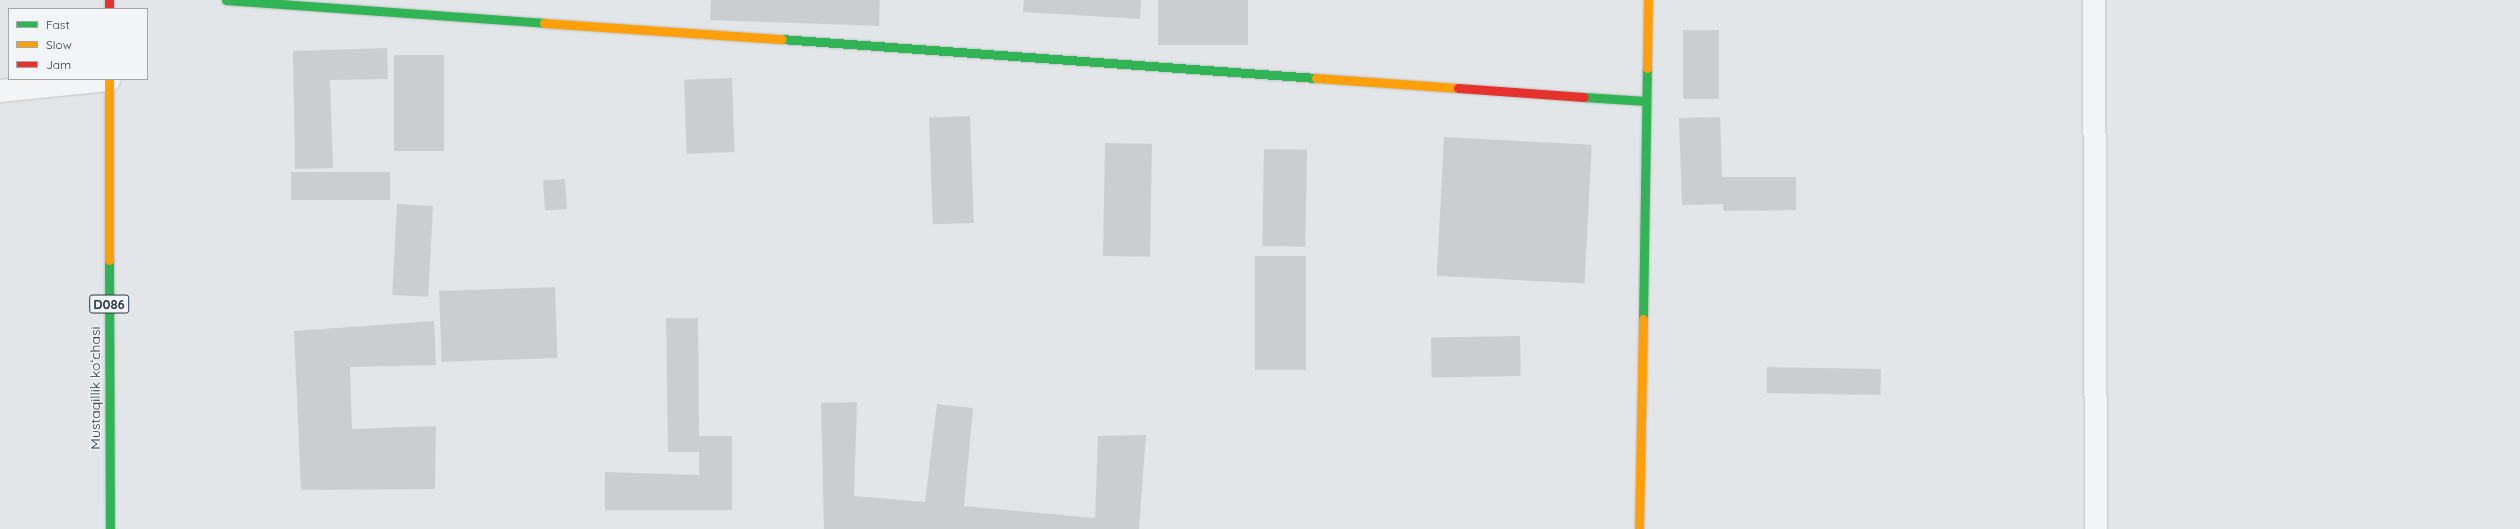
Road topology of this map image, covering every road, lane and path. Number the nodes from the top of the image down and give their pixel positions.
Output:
1 (226, 0) edge
2 (1648, 0) edge
3 (2094, 0) edge
4 (109, 80) edge
5 (0, 91) edge
6 (1646, 101) junction
7 (110, 529) edge
8 (1639, 529) edge
9 (2096, 529) edge

1 - 6 street
2 - 6 street
3 - 9 street
4 - 5 street
4 - 7 street, Mustaqillik koʻchasi / D086
6 - 8 street

